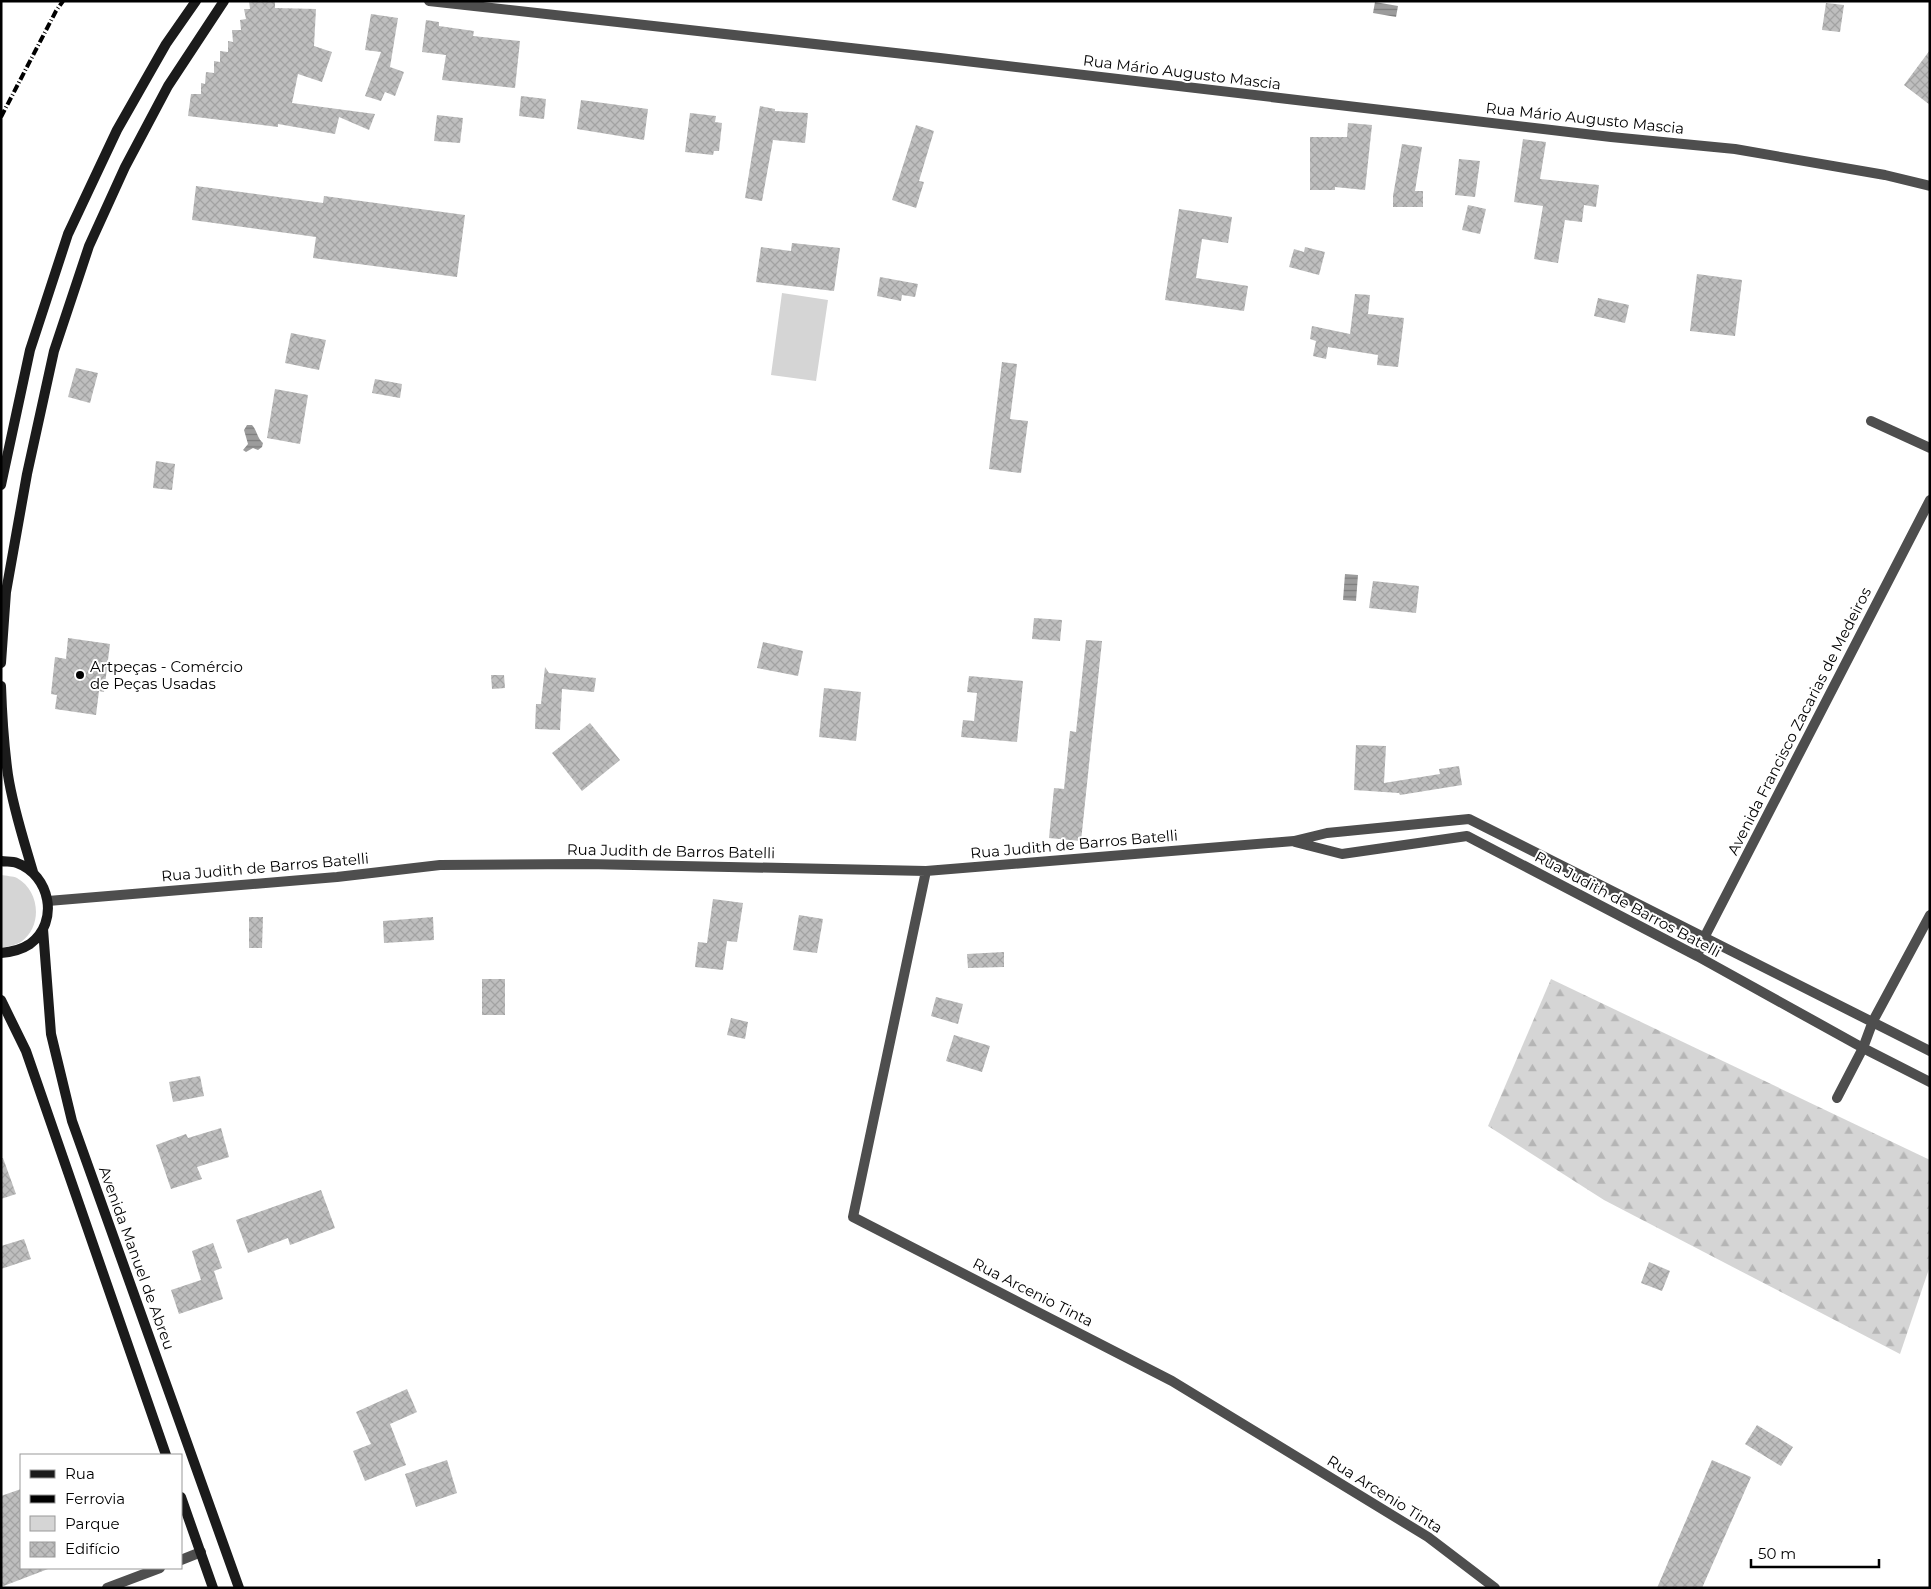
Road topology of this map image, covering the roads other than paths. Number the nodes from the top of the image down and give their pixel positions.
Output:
1 (196, 1) edge
2 (224, 1) edge
3 (429, 1) edge
4 (1930, 186) edge
5 (1871, 421) dead end
6 (1930, 448) edge
7 (1, 485) edge
8 (1930, 500) edge
9 (1, 663) edge
10 (1, 686) edge
11 (1294, 841) junction
12 (1, 861) edge
13 (926, 871) junction
14 (33, 872) junction
15 (48, 901) junction
16 (1930, 915) edge
17 (43, 929) junction
18 (1705, 936) junction
19 (1, 953) edge
20 (1697, 956) junction
21 (1, 1000) edge
22 (1873, 1021) junction
23 (1863, 1048) junction
24 (1930, 1051) edge
25 (1930, 1082) edge
26 (1837, 1098) dead end
27 (166, 1454) edge
28 (182, 1500) edge
29 (201, 1552) junction
30 (182, 1560) edge
31 (157, 1569) edge
32 (108, 1588) edge
33 (213, 1588) edge
34 (239, 1588) edge
35 (1495, 1588) edge

1 - 7 main road
2 - 9 main road
3 - 4 street, Rua Mário Augusto Mascia
5 - 6 street
8 - 18 street, Avenida Francisco Zacarias de Medeiros
10 - 14 main road
11 - 13 street, Rua Judith de Barros Batelli
11 - 18 street, Rua Judith de Barros Batelli
11 - 20 street, Rua Judith de Barros Batelli
12 - 14 main road
13 - 15 street, Rua Judith de Barros Batelli
13 - 35 street, Rua Arcenio Tinta
14 - 15 main road
15 - 17 main road, Avenida Manuel de Abreu
16 - 22 street
17 - 19 main road
17 - 34 main road, Avenida Manuel de Abreu
18 - 20 street, Avenida Francisco Zacarias de Medeiros
18 - 22 street, Rua Judith de Barros Batelli
20 - 23 street, Rua Judith de Barros Batelli
21 - 27 main road
22 - 23 street
22 - 24 street, Rua Judith de Barros Batelli
23 - 25 street, Rua Judith de Barros Batelli
23 - 26 street
28 - 29 main road
29 - 30 street
29 - 33 main road
31 - 32 street

